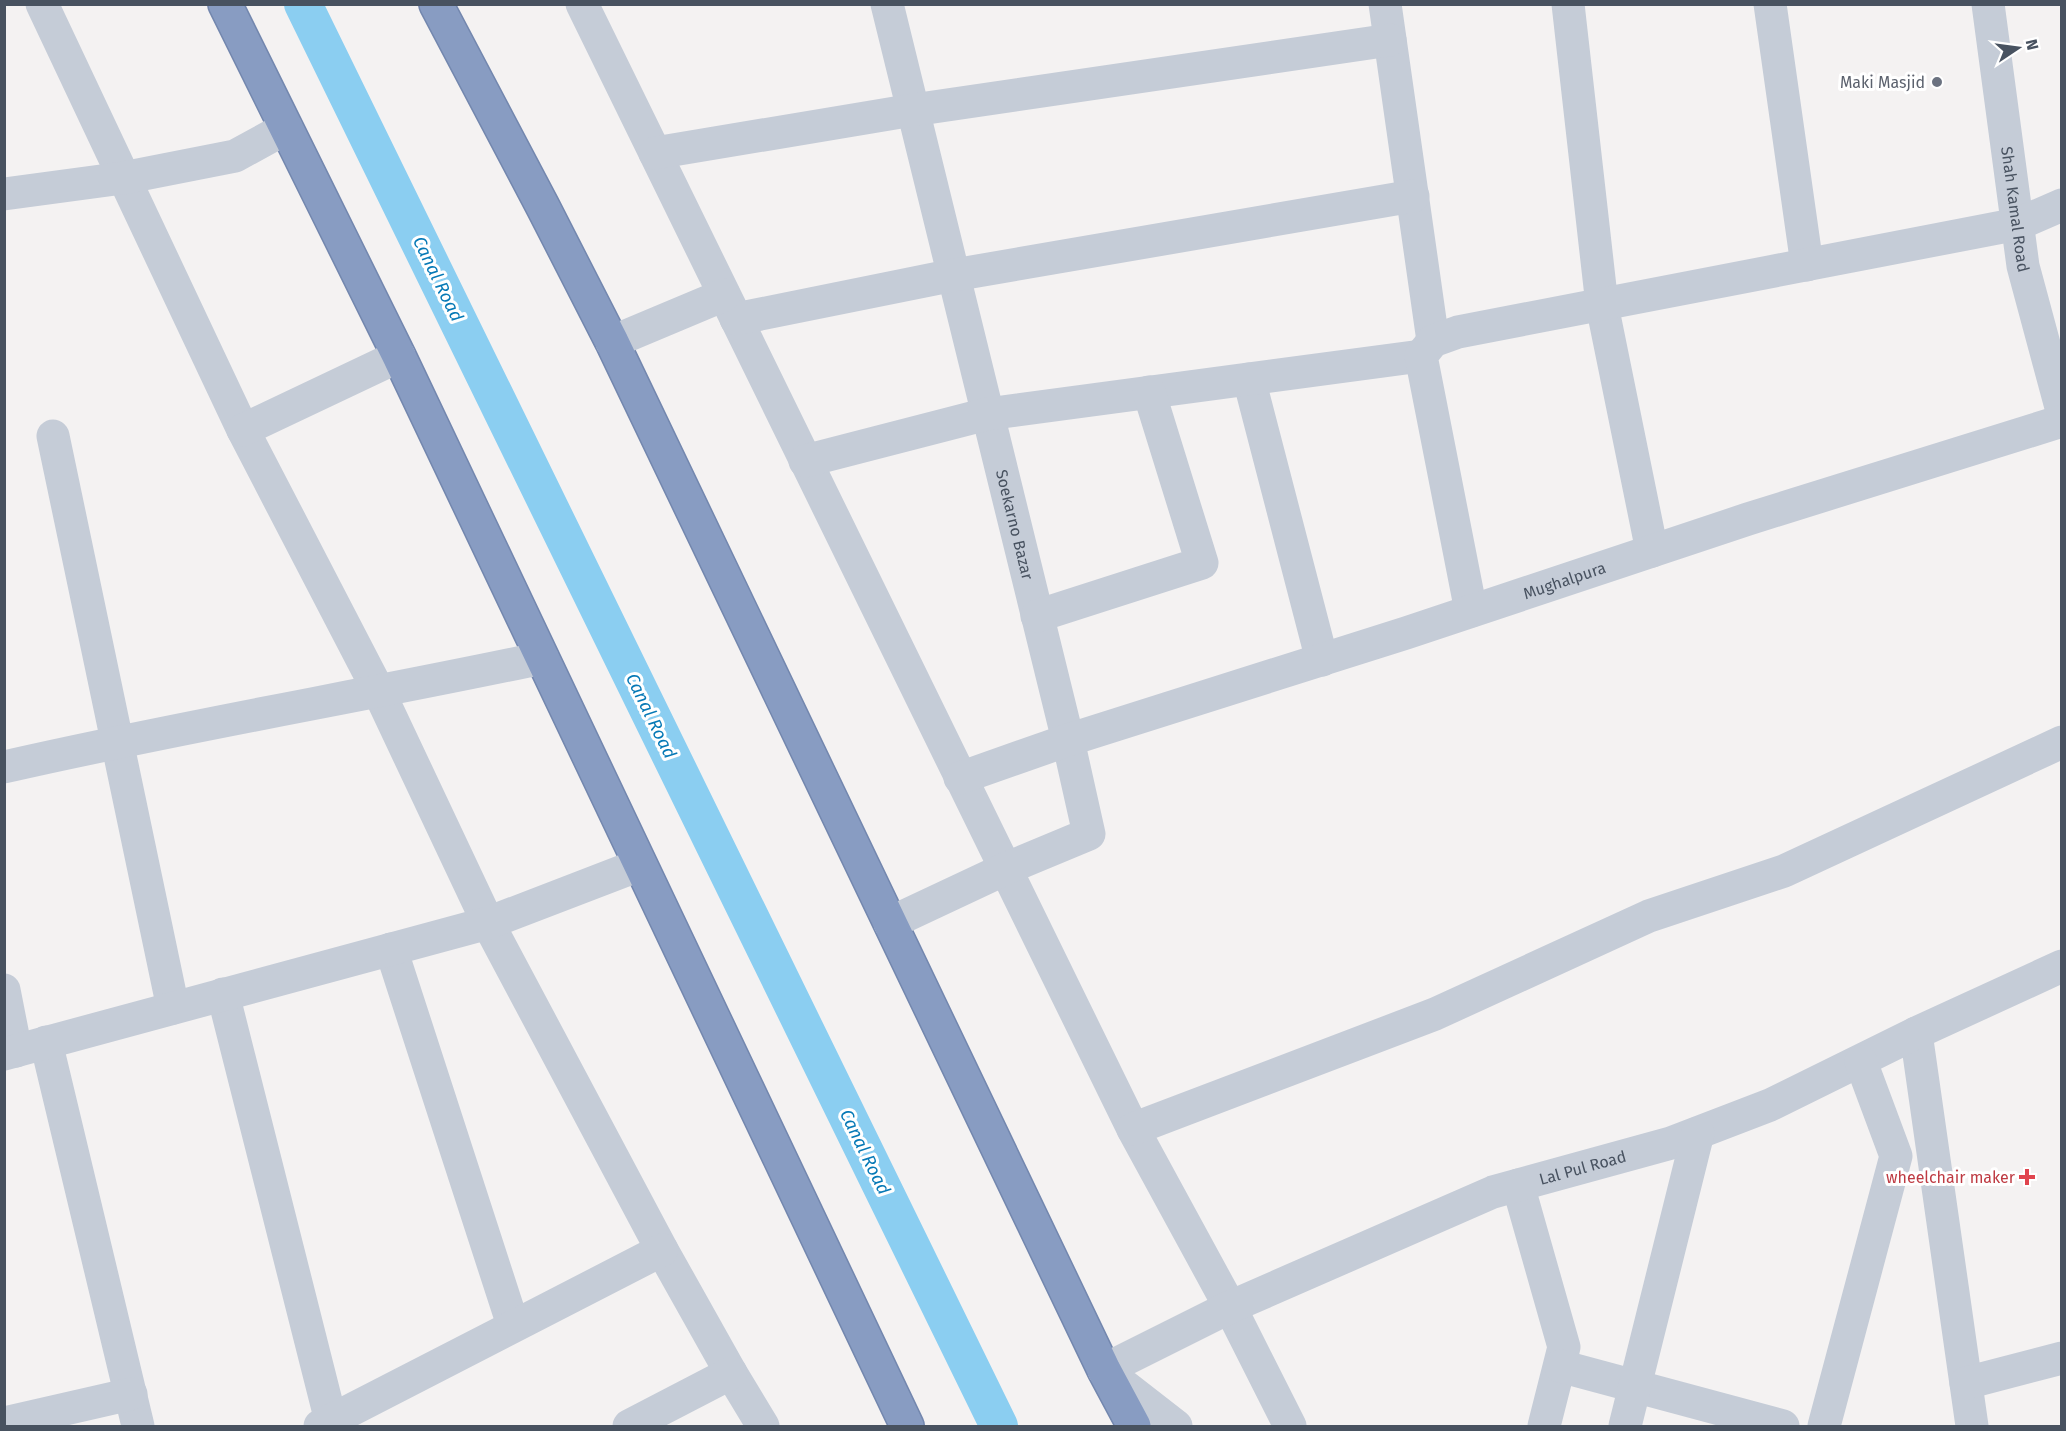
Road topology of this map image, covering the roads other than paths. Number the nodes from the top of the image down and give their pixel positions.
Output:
1 (42, 4) edge
2 (225, 4) edge
3 (436, 4) edge
4 (582, 4) edge
5 (887, 4) edge
6 (1385, 4) edge
7 (1568, 4) edge
8 (1770, 4) edge
9 (1988, 4) edge
10 (1390, 40) junction
11 (913, 110) junction
12 (286, 128) junction
13 (655, 153) junction
14 (123, 178) junction
15 (4, 194) edge
16 (1413, 196) junction
17 (2061, 205) edge
18 (2019, 224) junction
19 (1808, 264) junction
20 (954, 276) junction
21 (1602, 305) junction
22 (730, 307) junction
23 (612, 342) junction
24 (1427, 348) junction
25 (399, 356) junction
26 (1249, 379) junction
27 (1149, 392) junction
28 (2061, 411) edge
29 (987, 414) junction
30 (2061, 421) edge
31 (243, 430) junction
32 (53, 436) dead end
33 (805, 461) junction
34 (1652, 551) junction
35 (1471, 611) junction
36 (1037, 616) junction
37 (542, 658) junction
38 (1322, 660) junction
39 (379, 692) junction
40 (1068, 740) junction
41 (117, 741) junction
42 (2061, 742) edge
43 (4, 767) edge
44 (960, 778) junction
45 (639, 864) junction
46 (1005, 869) junction
47 (488, 923) junction
48 (890, 923) junction
49 (391, 950) junction
50 (2061, 966) edge
51 (4, 990) edge
52 (223, 994) junction
53 (174, 1008) junction
54 (1916, 1033) junction
55 (22, 1049) edge
56 (1861, 1062) junction
57 (1133, 1129) junction
58 (1698, 1133) junction
59 (1518, 1185) junction
60 (662, 1250) junction
61 (1230, 1307) junction
62 (513, 1325) junction
63 (2061, 1358) edge
64 (1560, 1366) junction
65 (1104, 1370) junction
66 (731, 1373) junction
67 (1966, 1383) junction
68 (1635, 1387) junction
69 (131, 1394) junction
70 (4, 1423) edge
71 (325, 1424) edge
72 (138, 1426) edge
73 (629, 1426) edge
74 (764, 1426) edge
75 (907, 1426) edge
76 (1134, 1426) edge
77 (1176, 1426) edge
78 (1290, 1426) edge
79 (1544, 1426) edge
80 (1625, 1426) edge
81 (1782, 1426) edge
82 (1824, 1426) edge
83 (1972, 1426) edge

1 - 14 street
2 - 12 highway
3 - 23 highway
4 - 13 street
5 - 11 street, Soekarno Bazar
6 - 10 street
7 - 21 street
8 - 19 street
9 - 18 street, Shah Kamal Road
10 - 11 street
10 - 16 street
11 - 13 street
11 - 20 street, Soekarno Bazar
12 - 14 street
12 - 25 highway
13 - 22 street
14 - 15 street
14 - 31 street
16 - 20 street
16 - 24 street
17 - 18 street
18 - 19 street
18 - 28 street, Shah Kamal Road
19 - 21 street
20 - 22 street
20 - 29 street, Soekarno Bazar
21 - 24 street
21 - 34 street
22 - 23 street
22 - 33 street
23 - 48 highway
24 - 26 street
24 - 35 street
25 - 31 street
25 - 37 highway
26 - 27 street
26 - 38 street
27 - 29 street
27 - 36 street
29 - 33 street
29 - 36 street, Soekarno Bazar
30 - 34 street, Mughalpura
31 - 39 street
32 - 41 street
33 - 44 street
34 - 35 street, Mughalpura
35 - 38 street, Mughalpura
36 - 40 street, Soekarno Bazar
37 - 39 street
37 - 45 highway
38 - 40 street, Mughalpura
39 - 41 street
39 - 47 street
40 - 44 street, Mughalpura
40 - 46 street, Soekarno Bazar
41 - 43 street
41 - 53 street
42 - 57 street
44 - 46 street
45 - 47 street
45 - 75 highway
46 - 48 street, Soekarno Bazar
46 - 57 street
47 - 49 street
47 - 60 street
48 - 65 highway
49 - 52 street
49 - 62 street
50 - 54 street, Lal Pul Road
51 - 55 street
52 - 53 street
52 - 71 street
53 - 55 street
54 - 56 street, Lal Pul Road
54 - 67 street
55 - 69 street
56 - 58 street, Lal Pul Road
56 - 82 street
57 - 61 street
58 - 59 street, Lal Pul Road
58 - 68 street
59 - 61 street, Lal Pul Road
59 - 64 street
60 - 62 street
60 - 66 street
61 - 65 street, Lal Pul Road
61 - 78 street
62 - 71 street
63 - 67 street
64 - 68 street
64 - 79 street
65 - 76 highway
65 - 77 street
66 - 73 street
66 - 74 street
67 - 83 street
68 - 80 street
68 - 81 street
69 - 70 street
69 - 72 street

